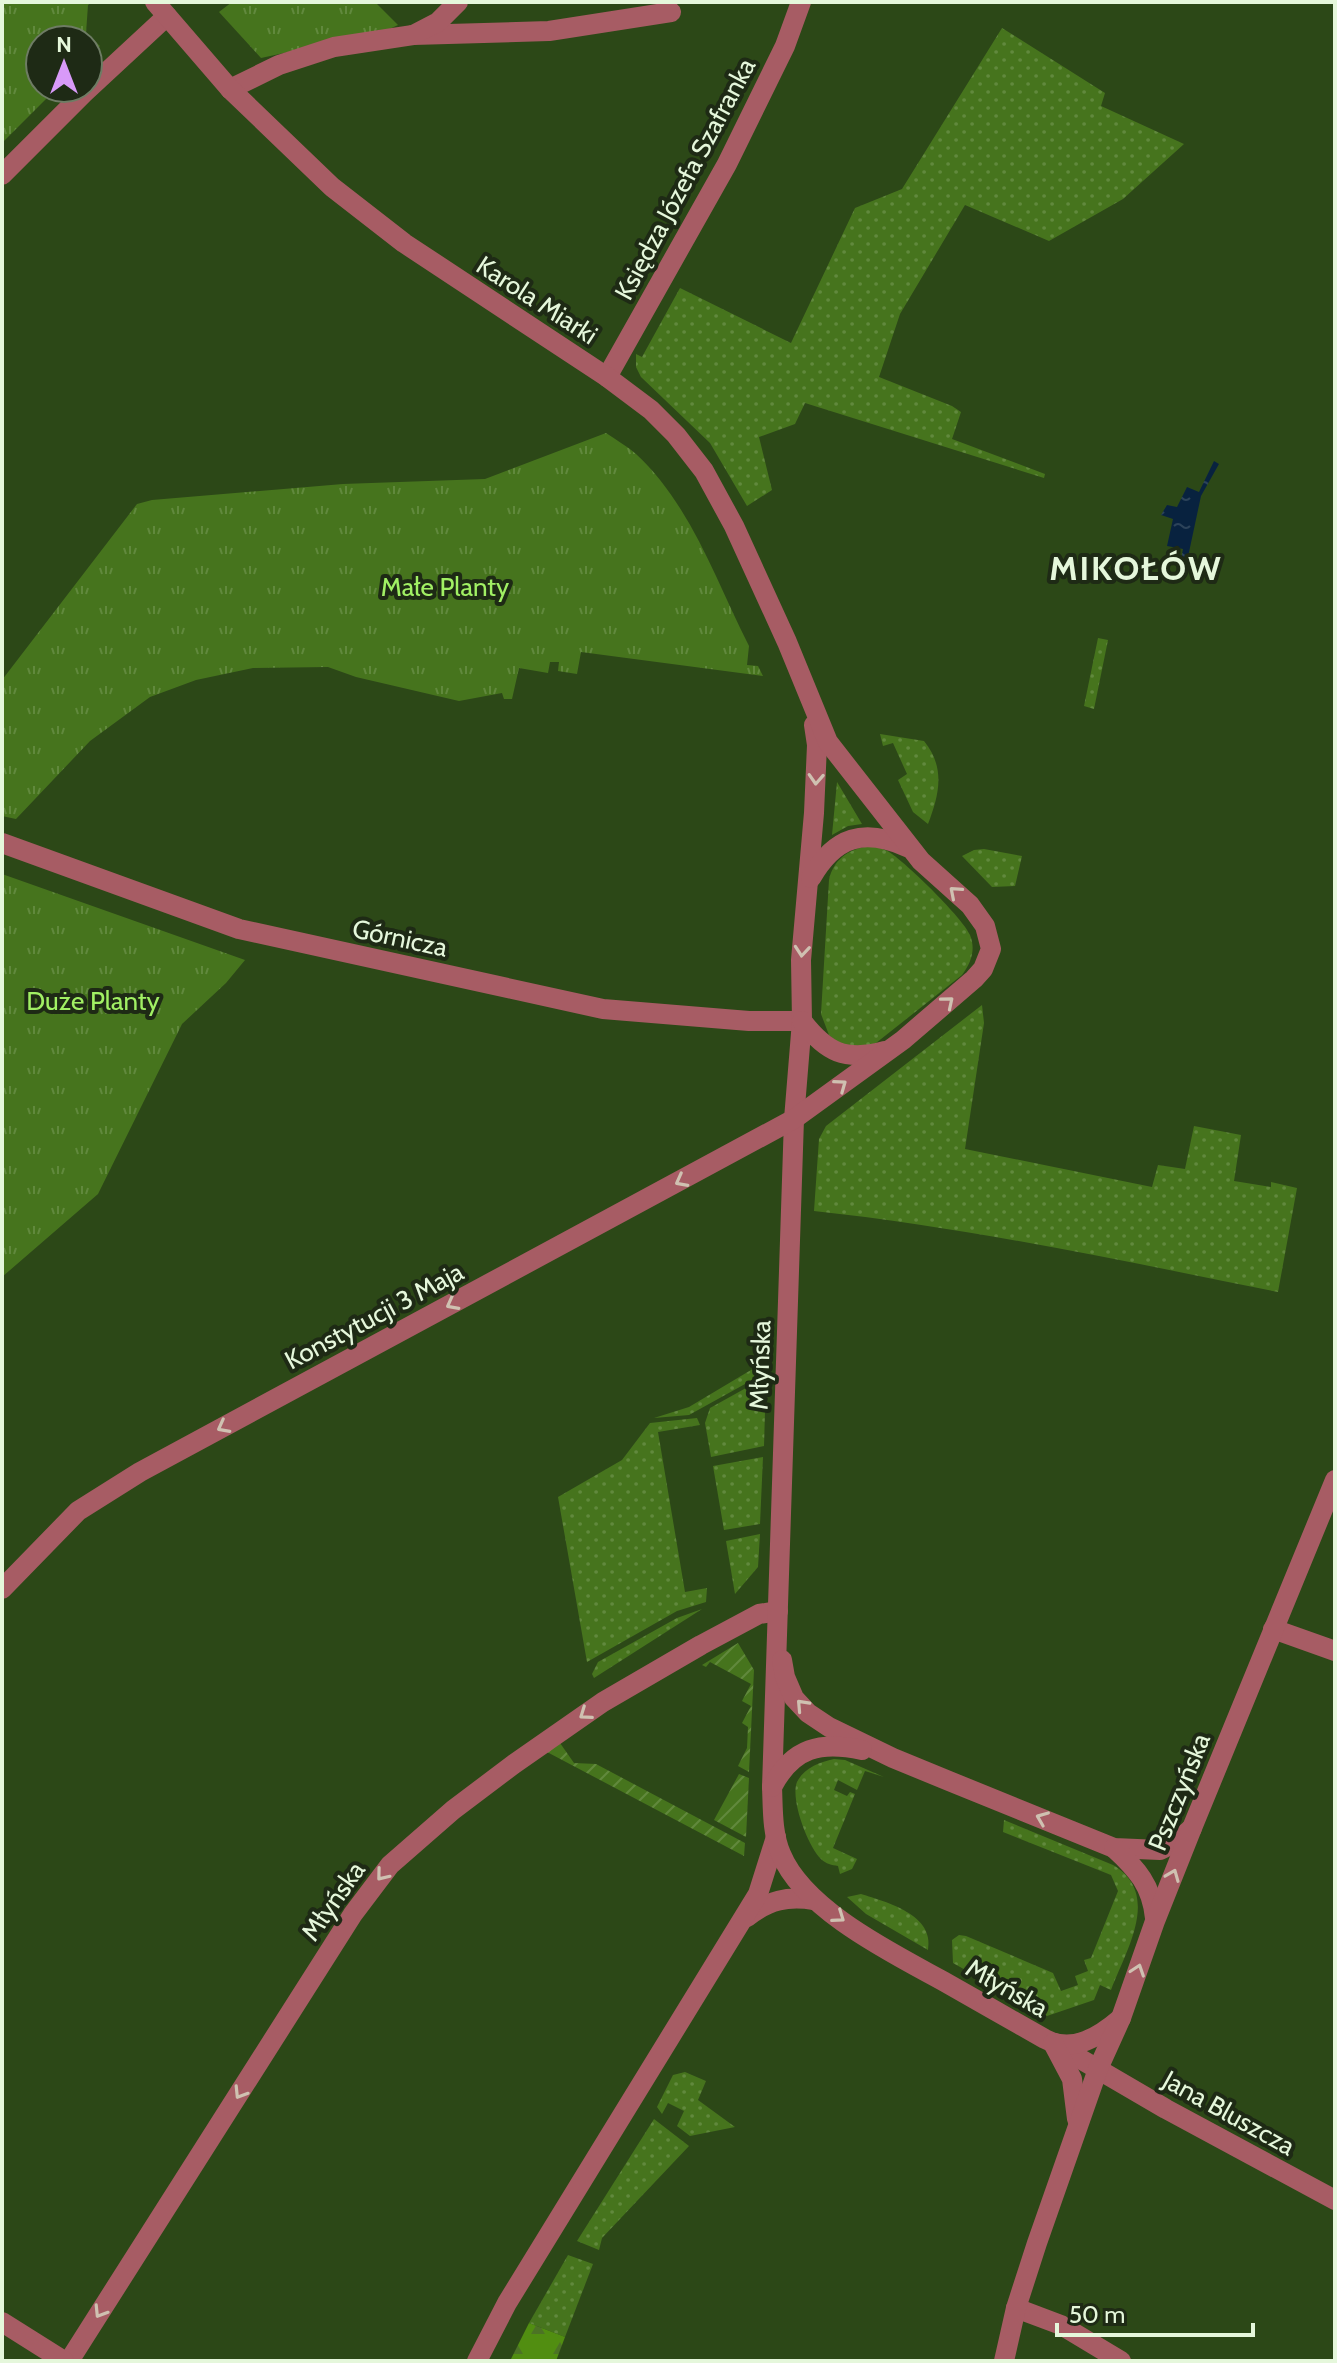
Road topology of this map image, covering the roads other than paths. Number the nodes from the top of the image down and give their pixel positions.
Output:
1 (458, 2) edge
2 (801, 2) edge
3 (161, 9) edge
4 (671, 12) dead end
5 (413, 35) junction
6 (230, 89) junction
7 (2, 175) edge
8 (607, 377) junction
9 (810, 701) junction
10 (2, 843) edge
11 (911, 849) junction
12 (809, 881) junction
13 (802, 1021) junction
14 (889, 1050) junction
15 (794, 1119) junction
16 (1335, 1480) edge
17 (2, 1589) edge
18 (778, 1611) junction
19 (1273, 1629) junction
20 (776, 1634) junction
21 (1335, 1651) edge
22 (893, 1758) junction
23 (772, 1787) junction
24 (1192, 1828) junction
25 (776, 1837) junction
26 (1114, 1848) junction
27 (814, 1900) junction
28 (1155, 1921) junction
29 (740, 1922) junction
30 (1121, 2018) junction
31 (1053, 2043) junction
32 (1098, 2069) junction
33 (1077, 2127) junction
34 (1335, 2200) edge
35 (1016, 2308) junction
36 (2, 2322) edge
37 (67, 2361) edge
38 (477, 2361) edge
39 (1004, 2361) edge
40 (1121, 2361) edge

1 - 5 street
2 - 8 street, Księdza Józefa Szafranka
3 - 6 street, Karola Miarki
3 - 7 street
4 - 5 street
5 - 6 street
6 - 8 street, Karola Miarki
8 - 9 street, Karola Miarki
9 - 11 street, Karola Miarki
9 -> 12 street, Karola Miarki
10 - 13 street, Górnicza
11 - 12 street
14 -> 11 street
12 -> 13 street
13 - 14 street
13 - 15 street, Młyńska
15 -> 14 street, Konstytucji 3 Maja
15 -> 17 street, Konstytucji 3 Maja
15 - 18 street, Młyńska
16 - 19 street, Pszczyńska
18 - 20 street, Młyńska
18 -> 37 street, Młyńska
19 - 21 street
19 - 24 street, Pszczyńska
22 -> 20 street
20 - 23 street, Młyńska
22 - 23 street
26 -> 22 street
23 - 25 street, Młyńska
24 - 26 street
28 -> 24 street, Pszczyńska
25 - 27 street, Młyńska
25 - 29 street, Młyńska
26 - 28 street
27 - 29 street, Młyńska
27 -> 31 street, Młyńska
30 -> 28 street, Pszczyńska
29 - 38 street, Młyńska
30 - 31 street, Młyńska
30 - 32 street, Pszczyńska
31 - 32 street, Młyńska
31 - 33 street, Pszczyńska
32 - 33 street, Pszczyńska
32 - 34 street, Jana Bluszcza
33 - 35 street, Pszczyńska
35 - 39 street, Pszczyńska
35 - 40 street
36 - 37 street

